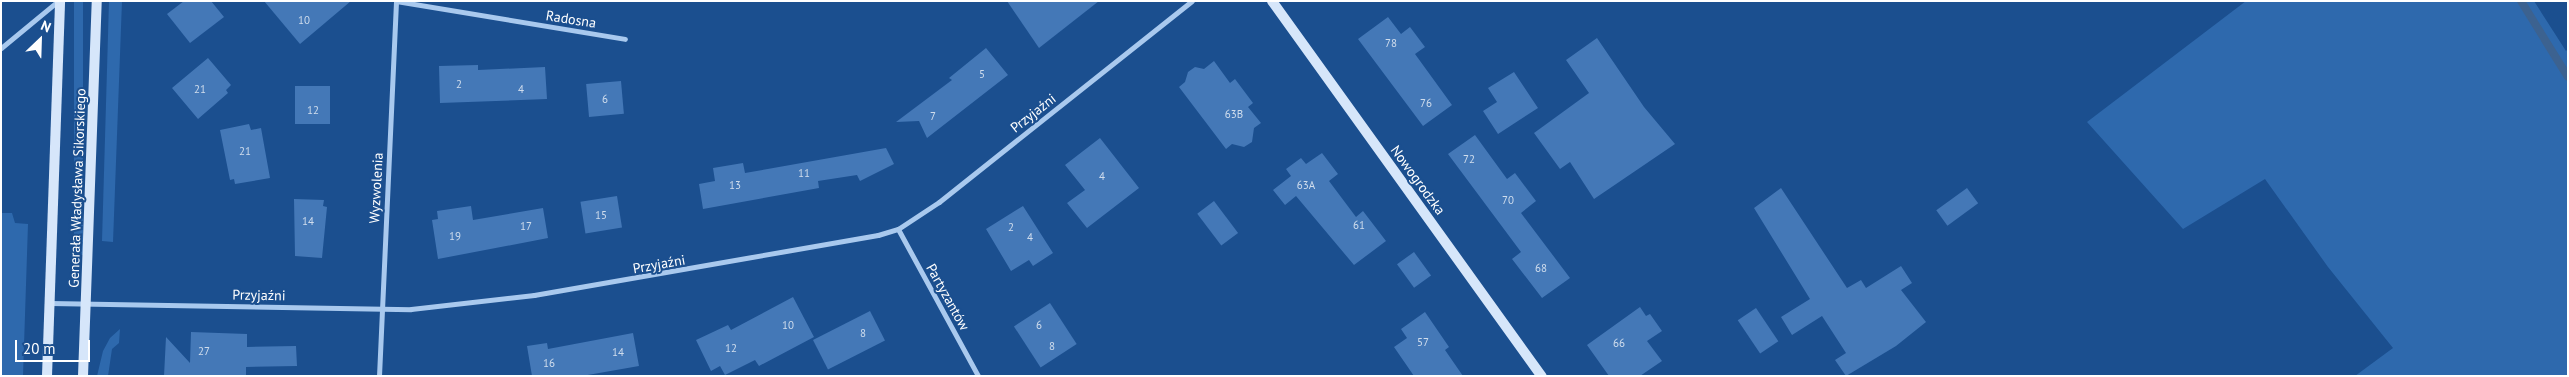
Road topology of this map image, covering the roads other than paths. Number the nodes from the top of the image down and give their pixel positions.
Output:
1 (59, 1) edge
2 (97, 1) edge
3 (396, 1) edge
4 (1192, 1) edge
5 (1272, 1) edge
6 (624, 39) dead end
7 (1, 48) edge
8 (898, 229) junction
9 (50, 303) junction
10 (86, 305) junction
11 (382, 310) junction
12 (48, 376) edge
13 (83, 376) edge
14 (379, 376) edge
15 (978, 376) edge
16 (1541, 376) edge

1 - 7 street
1 - 9 main road, Generała Władysława Sikorskiego
2 - 10 main road, Generała Władysława Sikorskiego
3 - 6 street, Radosna
3 - 11 street, Wyzwolenia
4 - 8 street, Przyjaźni
5 - 16 main road, Nowogrodzka
8 - 11 street, Przyjaźni
8 - 15 street, Partyzantów
9 - 10 street, Przyjaźni
9 - 12 main road, Generała Władysława Sikorskiego
10 - 11 street, Przyjaźni
10 - 13 main road, Generała Władysława Sikorskiego
11 - 14 street, Wyzwolenia

